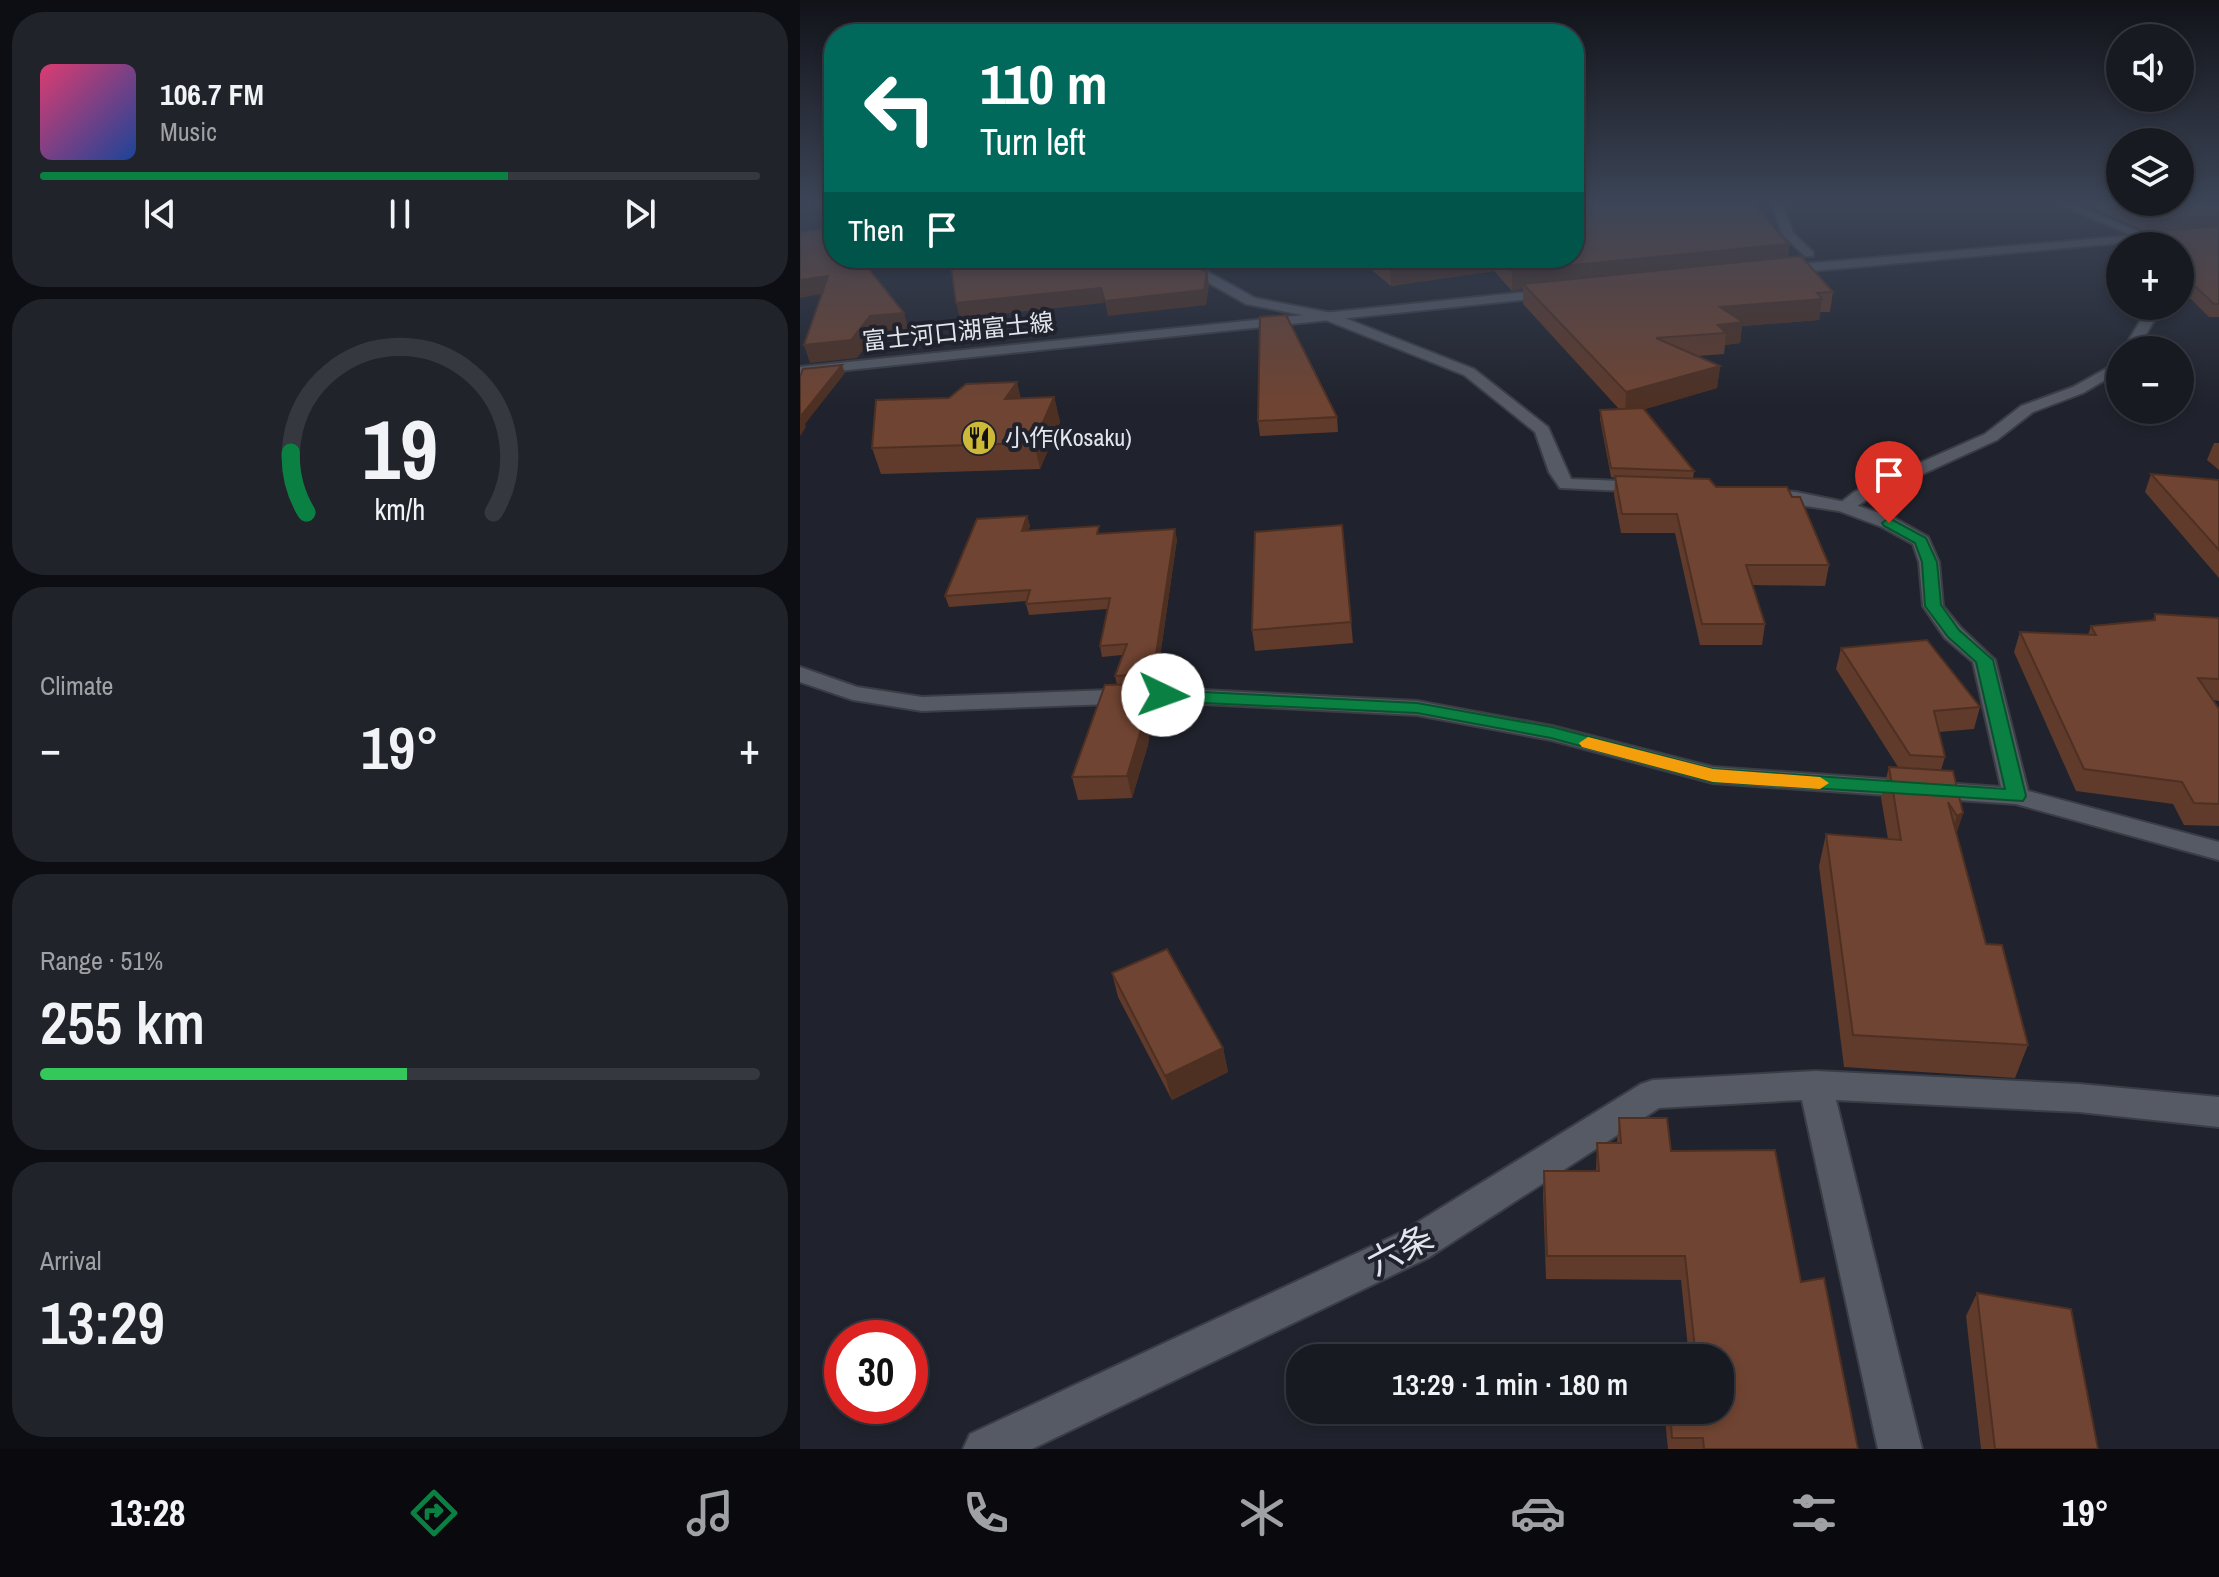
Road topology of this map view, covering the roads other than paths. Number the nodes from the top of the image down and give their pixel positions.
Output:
1 (1196, 271) edge
2 (1776, 271) edge
3 (1761, 272) edge
4 (1556, 280) edge
5 (1575, 291) edge
6 (1287, 307) junction
7 (1327, 316) junction
8 (1036, 332) dead end
9 (800, 371) edge
10 (2106, 373) edge
11 (1660, 488) edge
12 (1735, 492) edge
13 (1844, 507) junction
14 (800, 674) edge
15 (2016, 796) junction
16 (2219, 851) edge
17 (1816, 1085) junction
18 (2219, 1112) edge
19 (985, 1449) edge
20 (1900, 1449) edge

1 - 6 street
2 - 3 street
4 - 6 street, 富士河口湖富士線
5 - 7 street, 富士河口湖富士線
6 - 7 street
6 - 8 street, 富士河口湖富士線
7 - 9 street, 富士河口湖富士線
7 - 11 street
10 - 13 street
12 - 13 street
13 - 15 street
14 - 15 street
15 - 16 street
17 - 18 street, 六条
17 - 19 street, 六条
17 - 20 street

